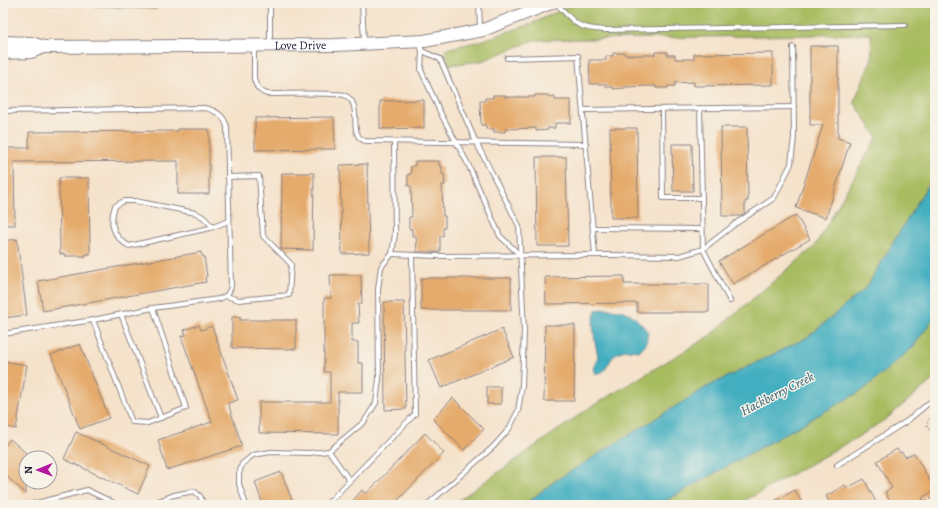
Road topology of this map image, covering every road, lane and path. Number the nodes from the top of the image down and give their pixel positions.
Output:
1 (270, 3) edge
2 (362, 3) edge
3 (479, 3) edge
4 (551, 3) edge
5 (556, 3) edge
6 (905, 25) dead end
7 (480, 31) junction
8 (3, 42) edge
9 (364, 44) junction
10 (254, 46) junction
11 (270, 46) junction
12 (420, 46) junction
13 (44, 47) junction
14 (793, 47) dead end
15 (3, 53) edge
16 (507, 58) dead end
17 (794, 107) junction
18 (700, 108) junction
19 (662, 109) junction
20 (583, 110) junction
21 (3, 111) edge
22 (394, 142) junction
23 (456, 142) junction
24 (476, 142) junction
25 (586, 144) junction
26 (228, 177) junction
27 (702, 198) junction
28 (229, 221) junction
29 (213, 227) junction
30 (592, 228) junction
31 (702, 229) junction
32 (703, 249) junction
33 (392, 254) junction
34 (412, 255) junction
35 (595, 255) junction
36 (520, 256) junction
37 (226, 296) junction
38 (730, 301) dead end
39 (153, 308) junction
40 (121, 314) junction
41 (93, 320) junction
42 (3, 334) edge
43 (935, 398) edge
44 (935, 408) edge
45 (161, 418) junction
46 (935, 439) edge
47 (329, 451) junction
48 (837, 465) dead end
49 (349, 480) junction
50 (935, 496) edge
51 (3, 497) edge
52 (6, 505) edge
53 (29, 505) edge
54 (118, 505) edge
55 (148, 505) edge
56 (204, 505) edge
57 (246, 505) edge
58 (326, 505) edge
59 (427, 505) edge
60 (920, 505) edge

1 - 11 lane
2 - 9 lane
3 - 7 lane
4 - 7 street, Love Drive
5 - 6 lane
7 - 12 street, Love Drive
8 - 13 street, Love Drive
9 - 11 street, Love Drive
9 - 12 street, Love Drive
10 - 11 street, Love Drive
10 - 13 street, Love Drive
10 - 22 lane
12 - 23 lane
12 - 24 lane
13 - 15 street, Love Drive
14 - 17 lane
16 - 20 lane
17 - 18 lane
17 - 32 lane
18 - 19 lane
18 - 27 lane
19 - 20 lane
19 - 27 lane
20 - 25 lane
21 - 26 lane
22 - 23 lane
22 - 33 lane
23 - 24 lane
23 - 36 lane
24 - 25 lane
24 - 36 lane
25 - 30 lane
26 - 28 lane
26 - 37 lane
27 - 31 lane
28 - 29 lane
28 - 37 lane
29 - 29 lane
30 - 31 lane
30 - 35 lane
31 - 32 lane
32 - 35 lane
32 - 38 lane
33 - 34 lane
33 - 47 lane
34 - 36 lane
34 - 49 lane
35 - 36 lane
36 - 59 lane
37 - 39 lane
39 - 40 lane
39 - 45 lane
40 - 41 lane
40 - 45 lane
41 - 42 lane
41 - 45 lane
43 - 48 lane
44 - 46 path
47 - 49 lane
47 - 57 lane
49 - 58 lane
50 - 60 path
51 - 52 lane
53 - 54 lane
55 - 56 lane

